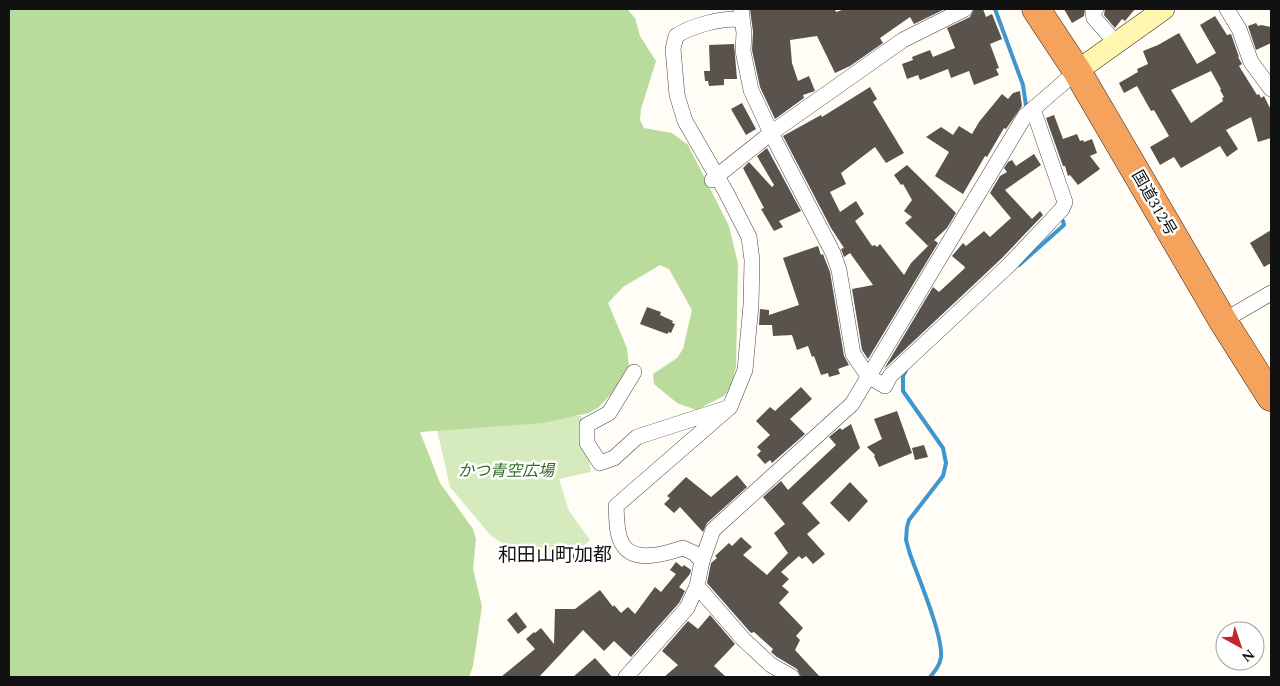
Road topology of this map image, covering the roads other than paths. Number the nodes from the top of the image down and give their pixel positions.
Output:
1 (965, 9) edge
2 (1036, 9) edge
3 (1096, 9) edge
4 (1164, 9) edge
5 (1227, 9) edge
6 (741, 14) edge
7 (1117, 44) junction
8 (1077, 71) junction
9 (1271, 89) edge
10 (1033, 108) junction
11 (770, 133) junction
12 (714, 178) junction
13 (1271, 293) edge
14 (1223, 321) junction
15 (634, 372) dead end
16 (868, 376) junction
17 (1271, 397) edge
18 (730, 407) junction
19 (702, 561) junction
20 (697, 586) junction
21 (626, 677) edge
22 (792, 677) edge

1 - 11 street
2 - 8 highway, 国道312号
3 - 7 street
4 - 7 main road
5 - 9 street
6 - 11 street
6 - 12 street
7 - 8 main road
8 - 10 street
8 - 14 highway, 国道312号
10 - 16 street
10 - 16 street
11 - 12 street
11 - 16 street
12 - 18 street
13 - 14 street
14 - 17 highway, 国道312号
15 - 18 street
16 - 19 street
18 - 19 street
19 - 20 street
20 - 21 street
20 - 22 street

